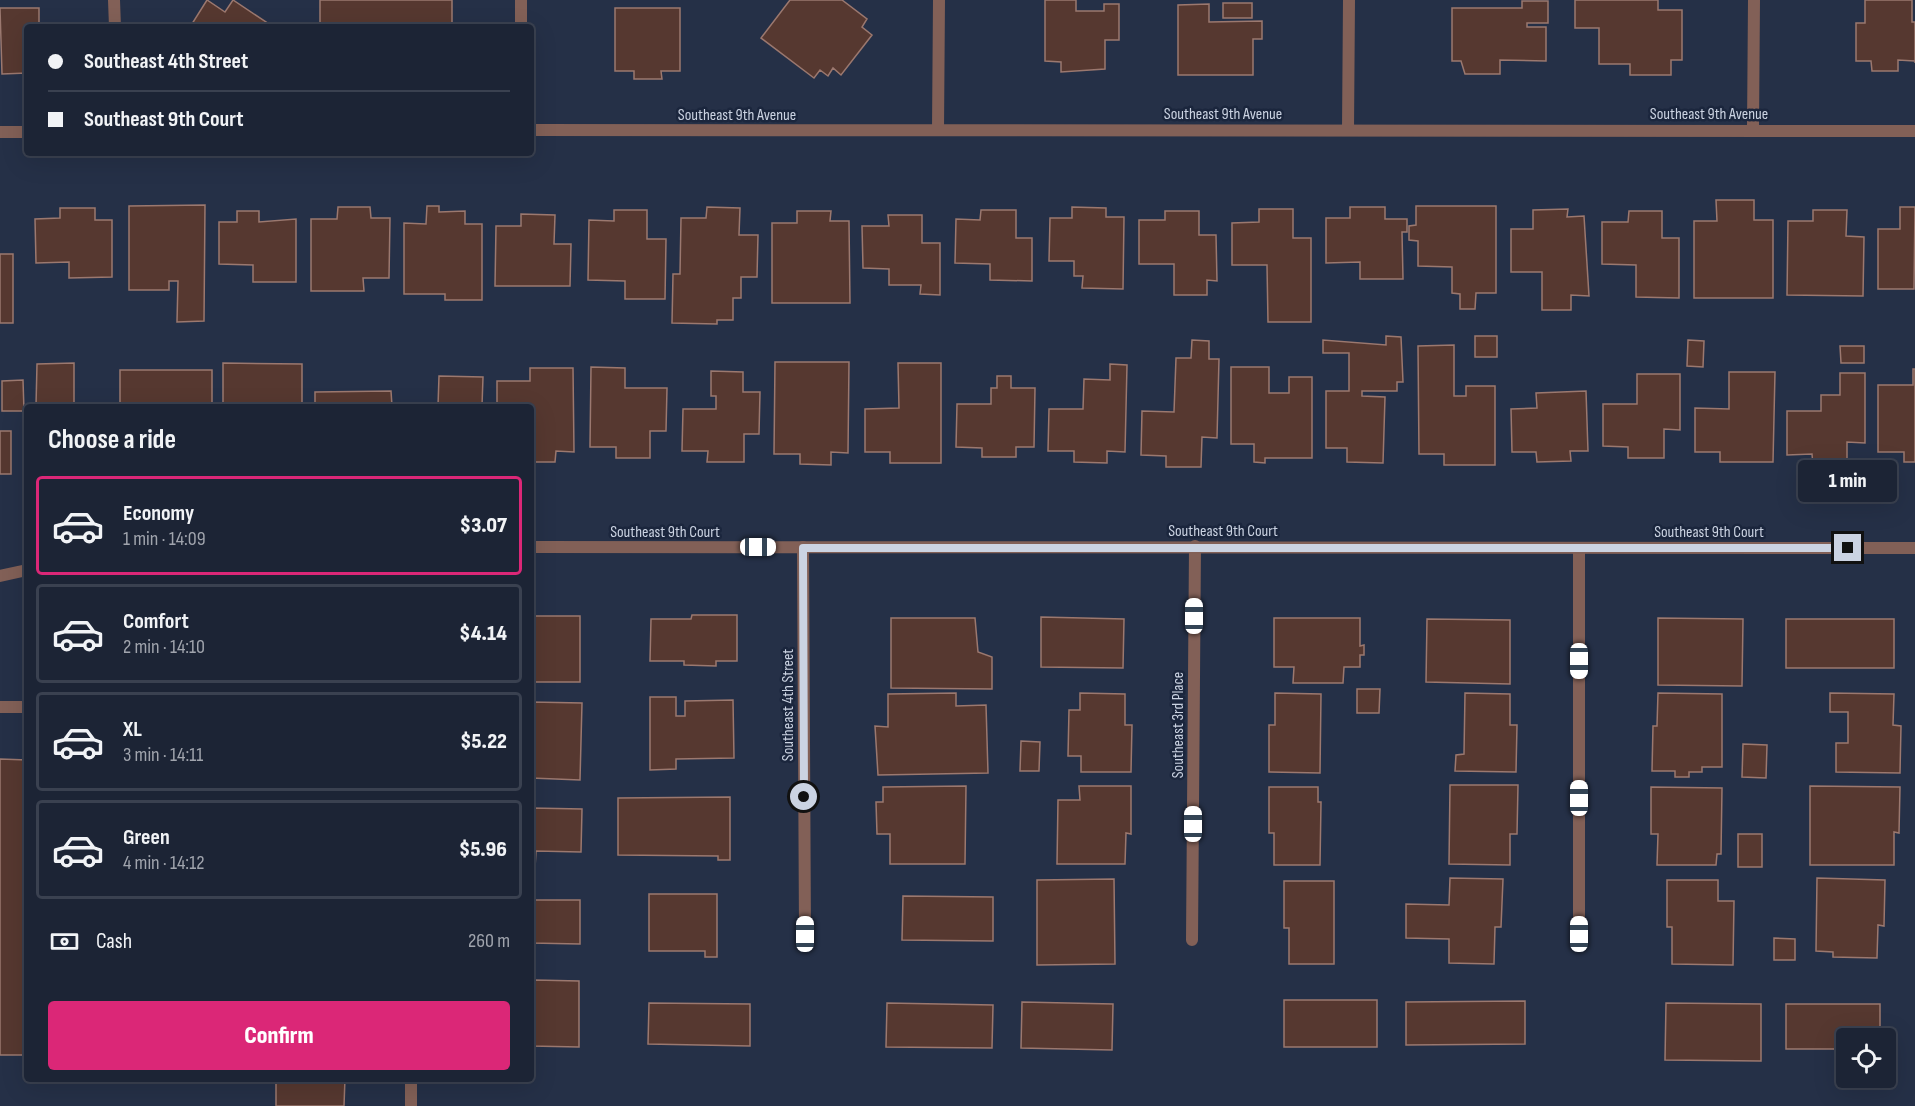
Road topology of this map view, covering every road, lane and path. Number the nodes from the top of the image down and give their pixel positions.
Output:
1 (114, 0) edge
2 (521, 0) edge
3 (939, 0) edge
4 (1349, 0) edge
5 (1754, 0) edge
6 (115, 24) edge
7 (520, 24) edge
8 (1753, 129) junction
9 (534, 130) edge
10 (938, 130) junction
11 (1348, 130) junction
12 (1915, 131) edge
13 (0, 132) edge
14 (24, 132) edge
15 (1195, 546) junction
16 (534, 547) edge
17 (803, 548) junction
18 (1579, 548) junction
19 (1915, 548) edge
20 (24, 571) edge
21 (0, 576) edge
22 (0, 707) edge
23 (24, 707) edge
24 (805, 934) dead end
25 (1579, 934) dead end
26 (1192, 940) dead end
27 (411, 1082) edge
28 (411, 1106) edge

1 - 6 street
2 - 7 street
3 - 10 street
4 - 11 street
5 - 8 street
8 - 11 street, Southeast 9th Avenue
8 - 12 street, Southeast 9th Avenue
9 - 10 street, Southeast 9th Avenue
10 - 11 street, Southeast 9th Avenue
13 - 14 street
15 - 17 street, Southeast 9th Court
15 - 18 street, Southeast 9th Court
15 - 26 street, Southeast 3rd Place
16 - 17 street, Southeast 9th Court
17 - 24 street, Southeast 4th Street
18 - 19 street, Southeast 9th Court
18 - 25 street
20 - 21 street
22 - 23 street
27 - 28 street

